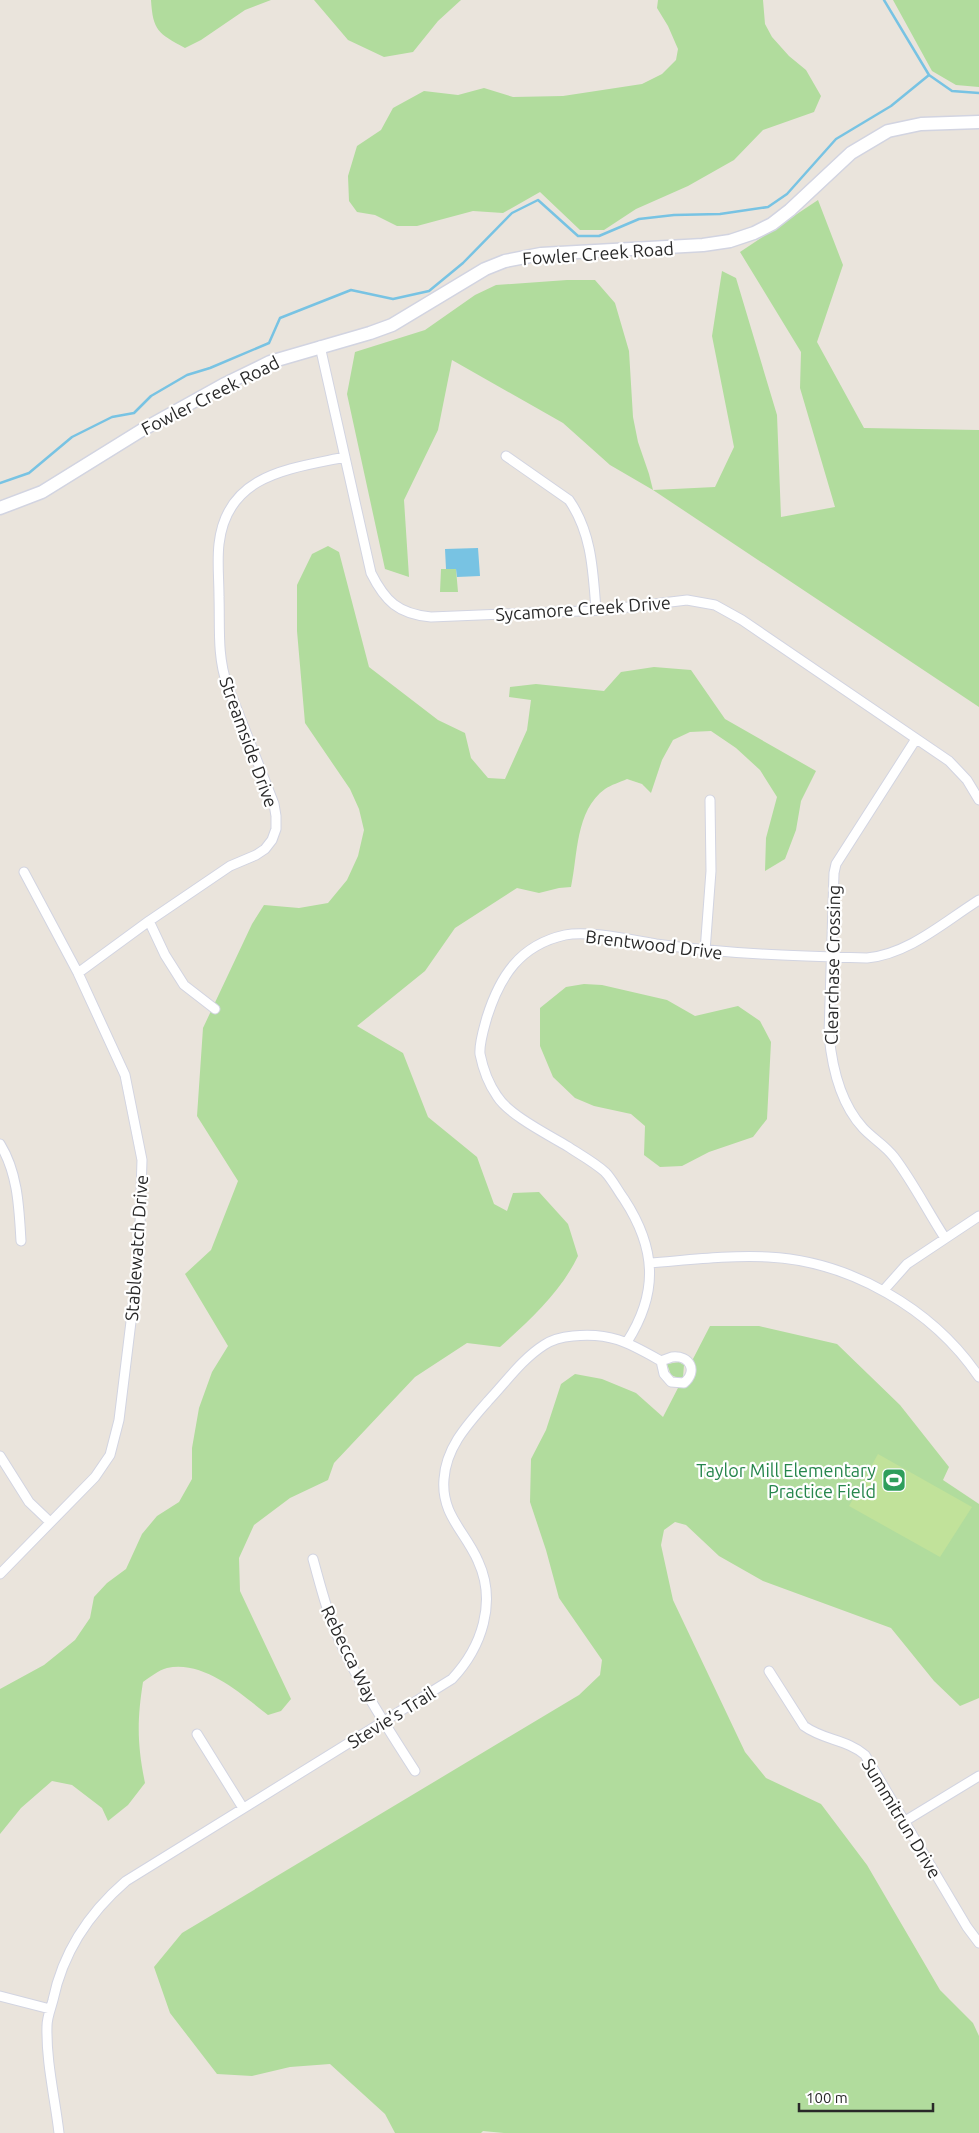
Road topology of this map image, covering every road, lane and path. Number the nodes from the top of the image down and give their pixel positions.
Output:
1 (979, 122) edge
2 (320, 346) junction
3 (506, 456) dead end
4 (345, 457) junction
5 (0, 508) edge
6 (596, 610) junction
7 (916, 739) junction
8 (710, 800) dead end
9 (979, 800) edge
10 (24, 872) dead end
11 (979, 900) edge
12 (149, 921) junction
13 (705, 951) junction
14 (832, 957) junction
15 (78, 973) junction
16 (215, 1009) dead end
17 (0, 1144) edge
18 (979, 1216) edge
19 (945, 1238) junction
20 (21, 1241) dead end
21 (650, 1263) junction
22 (883, 1291) junction
23 (627, 1342) junction
24 (661, 1361) dead end
25 (979, 1377) edge
26 (0, 1456) edge
27 (50, 1522) junction
28 (314, 1559) dead end
29 (0, 1574) edge
30 (769, 1671) dead end
31 (383, 1721) junction
32 (197, 1734) dead end
33 (415, 1770) dead end
34 (979, 1776) edge
35 (243, 1808) junction
36 (905, 1821) junction
37 (979, 1942) edge
38 (0, 1996) edge
39 (50, 2010) junction
40 (59, 2133) edge

1 - 2 main road, Fowler Creek Road
2 - 4 street, Sycamore Creek Drive
2 - 5 main road, Fowler Creek Road
3 - 6 street
4 - 6 street, Sycamore Creek Drive
4 - 12 street, Streamside Drive
6 - 7 street, Sycamore Creek Drive
7 - 9 street, Sycamore Creek Drive
7 - 14 street, Clearchase Crossing
8 - 13 street
10 - 15 street, Stablewatch Drive
11 - 14 street, Brentwood Drive
12 - 15 street, Streamside Drive
12 - 16 street
13 - 14 street, Brentwood Drive
13 - 21 street, Brentwood Drive
14 - 19 street, Clearchase Crossing
15 - 27 street, Stablewatch Drive
17 - 20 street
18 - 19 street
19 - 22 street
21 - 22 street
21 - 23 street, Brentwood Drive
22 - 25 street
23 - 24 street, Stevie’s Trail
23 - 31 street, Stevie’s Trail
26 - 27 street
27 - 29 street, Stablewatch Drive
28 - 31 street, Rebecca Way
30 - 36 street, Summitrun Drive
31 - 33 street, Rebecca Way
31 - 35 street, Stevie’s Trail
32 - 35 street
34 - 36 street
35 - 39 street, Stevie’s Trail
36 - 37 street, Summitrun Drive
38 - 39 street
39 - 40 street, Stevie’s Trail

